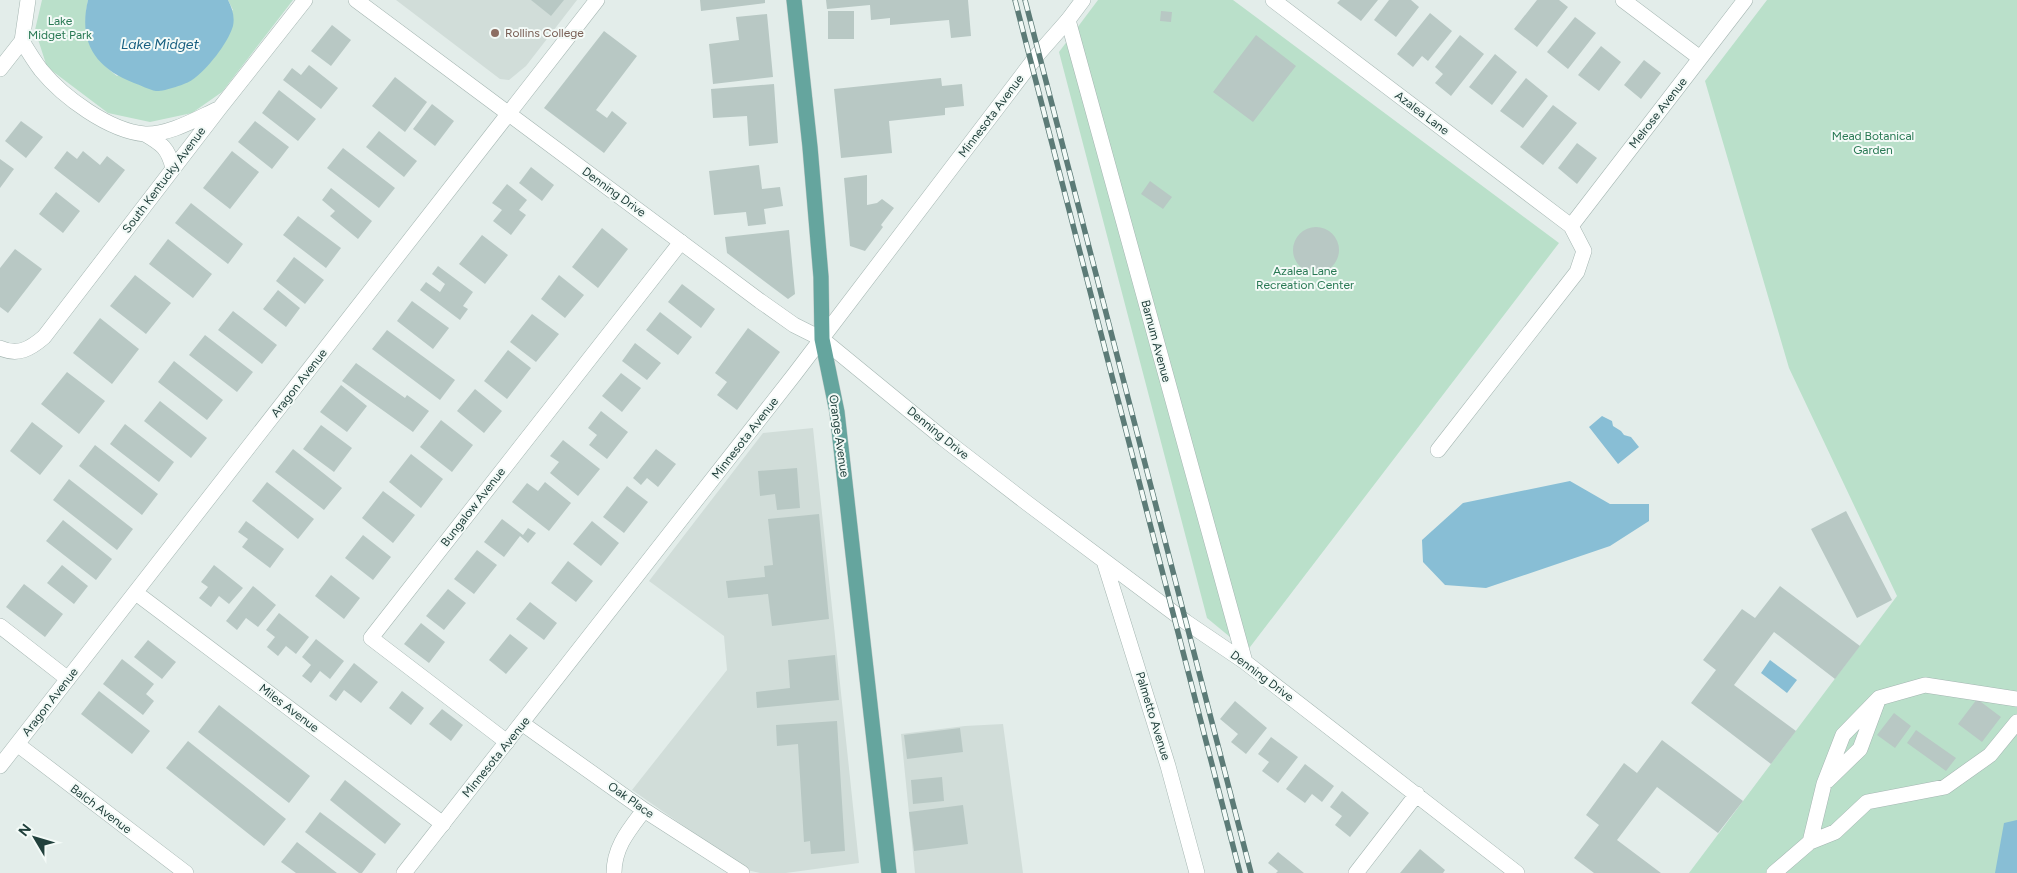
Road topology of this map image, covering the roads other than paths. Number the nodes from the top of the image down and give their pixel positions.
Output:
1 (28, 0) edge
2 (305, 0) edge
3 (356, 0) edge
4 (597, 0) edge
5 (794, 0) edge
6 (1083, 0) edge
7 (1273, 0) edge
8 (1623, 0) edge
9 (1745, 0) edge
10 (1068, 20) junction
11 (22, 41) junction
12 (1700, 58) junction
13 (0, 68) edge
14 (219, 109) junction
15 (508, 115) junction
16 (145, 134) junction
17 (173, 168) junction
18 (1571, 226) junction
19 (681, 242) junction
20 (822, 339) junction
21 (0, 348) edge
22 (1438, 450) dead end
23 (1104, 561) junction
24 (136, 592) junction
25 (0, 626) edge
26 (1245, 662) junction
27 (68, 678) junction
28 (1879, 698) junction
29 (2017, 699) edge
30 (2017, 722) edge
31 (523, 724) junction
32 (508, 742) junction
33 (17, 744) junction
34 (0, 766) edge
35 (1824, 784) junction
36 (1417, 794) junction
37 (644, 810) junction
38 (443, 824) junction
39 (1810, 842) junction
40 (186, 873) edge
41 (404, 873) edge
42 (614, 873) edge
43 (742, 873) edge
44 (889, 873) edge
45 (1197, 873) edge
46 (1356, 873) edge
47 (1517, 873) edge
48 (1774, 873) edge

1 - 11 street
2 - 14 street, South Kentucky Avenue
3 - 15 street, Denning Drive
4 - 15 street, Aragon Avenue
5 - 20 main road, Orange Avenue
6 - 10 street, Minnesota Avenue
7 - 18 street, Azalea Lane
8 - 12 street
9 - 12 street, Melrose Avenue
10 - 20 street, Minnesota Avenue
10 - 26 street, Barnum Avenue
11 - 13 street
11 - 16 street
12 - 18 street, Melrose Avenue
14 - 16 street
14 - 17 street, South Kentucky Avenue
15 - 19 street, Denning Drive
15 - 24 street, Aragon Avenue
16 - 17 street
17 - 21 street, South Kentucky Avenue
18 - 22 street
19 - 20 street, Denning Drive
19 - 32 street, Bungalow Avenue
20 - 23 street, Denning Drive
20 - 31 street, Minnesota Avenue
20 - 44 main road, Orange Avenue
23 - 26 street, Denning Drive
23 - 45 street, Palmetto Avenue
24 - 27 street, Aragon Avenue
24 - 38 street, Miles Avenue
25 - 27 street
26 - 36 street, Denning Drive
27 - 33 street, Aragon Avenue
28 - 29 street
28 - 35 street
28 - 35 street
30 - 39 street
31 - 32 street, Minnesota Avenue
31 - 37 street, Oak Place
32 - 38 street, Minnesota Avenue
33 - 34 street, Aragon Avenue
33 - 40 street, Balch Avenue
35 - 39 street
36 - 46 street
36 - 47 street, Denning Drive
37 - 42 street
37 - 43 street, Oak Place
38 - 41 street, Minnesota Avenue
39 - 48 street

